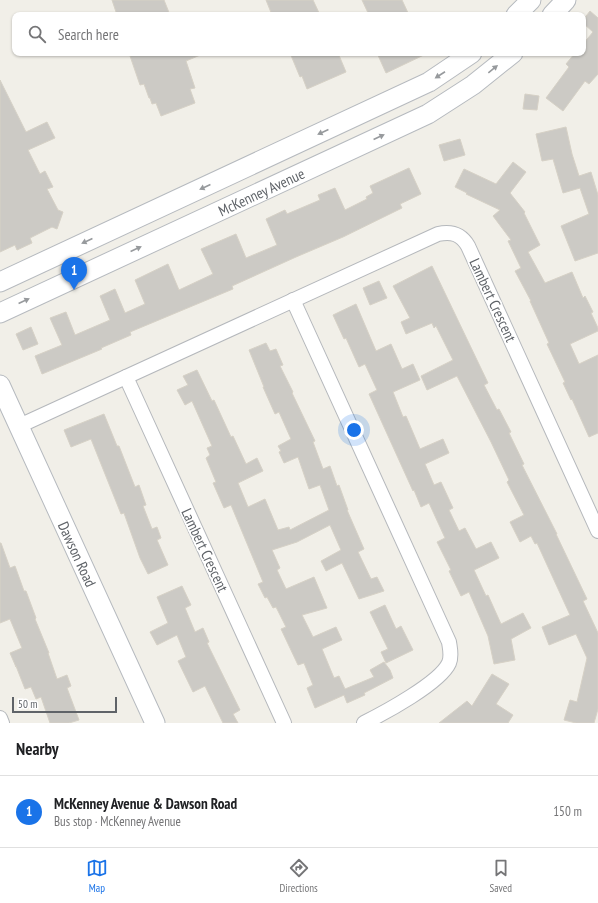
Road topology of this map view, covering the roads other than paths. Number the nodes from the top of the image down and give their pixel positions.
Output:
1 (531, 0) edge
2 (566, 0) edge
3 (519, 12) edge
4 (555, 12) edge
5 (468, 56) edge
6 (509, 56) edge
7 (0, 282) edge
8 (294, 300) junction
9 (0, 312) edge
10 (126, 377) junction
11 (0, 385) edge
12 (19, 426) junction
13 (598, 531) edge
14 (0, 718) edge
15 (2, 723) edge
16 (155, 723) edge
17 (284, 723) edge
18 (364, 723) edge

1 - 3 main road
2 - 4 main road
5 -> 7 main road, McKenney Avenue
9 -> 6 main road, McKenney Avenue
8 - 10 street, Lambert Crescent
8 - 13 street, Lambert Crescent
8 - 18 street
10 - 12 street, Lambert Crescent
10 - 17 street, Lambert Crescent
11 - 12 main road, Dawson Road
12 - 16 main road, Dawson Road
14 - 15 street

